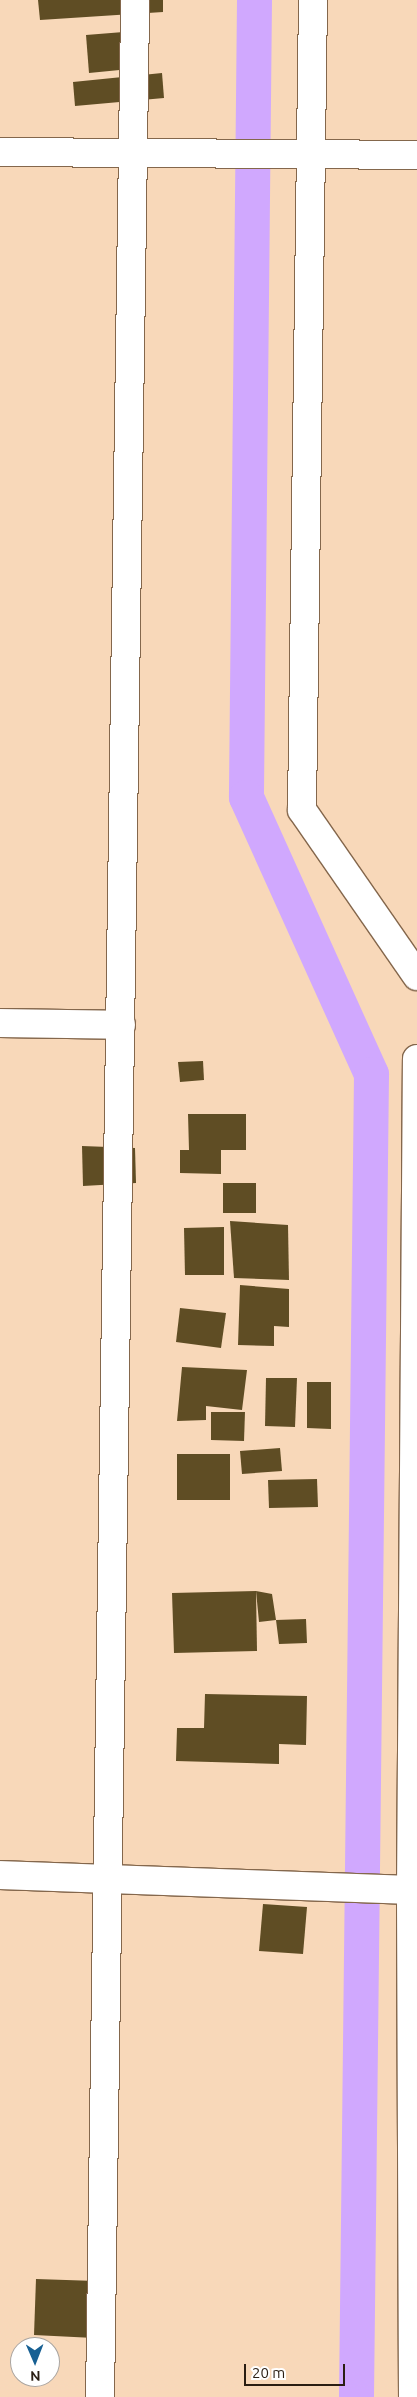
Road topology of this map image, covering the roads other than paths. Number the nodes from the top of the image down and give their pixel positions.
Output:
1 (135, 0) edge
2 (313, 0) edge
3 (0, 152) edge
4 (134, 153) junction
5 (311, 154) junction
6 (417, 156) edge
7 (417, 976) edge
8 (0, 1023) edge
9 (121, 1025) junction
10 (417, 1059) edge
11 (0, 1874) edge
12 (108, 1877) junction
13 (411, 1890) junction
14 (100, 2397) edge
15 (413, 2397) edge

1 - 4 street
2 - 5 street
3 - 4 street
4 - 5 street
4 - 9 street
5 - 6 street
5 - 7 street
8 - 9 street
9 - 12 street
10 - 13 street
11 - 12 street
12 - 13 street
12 - 14 street
13 - 15 street

